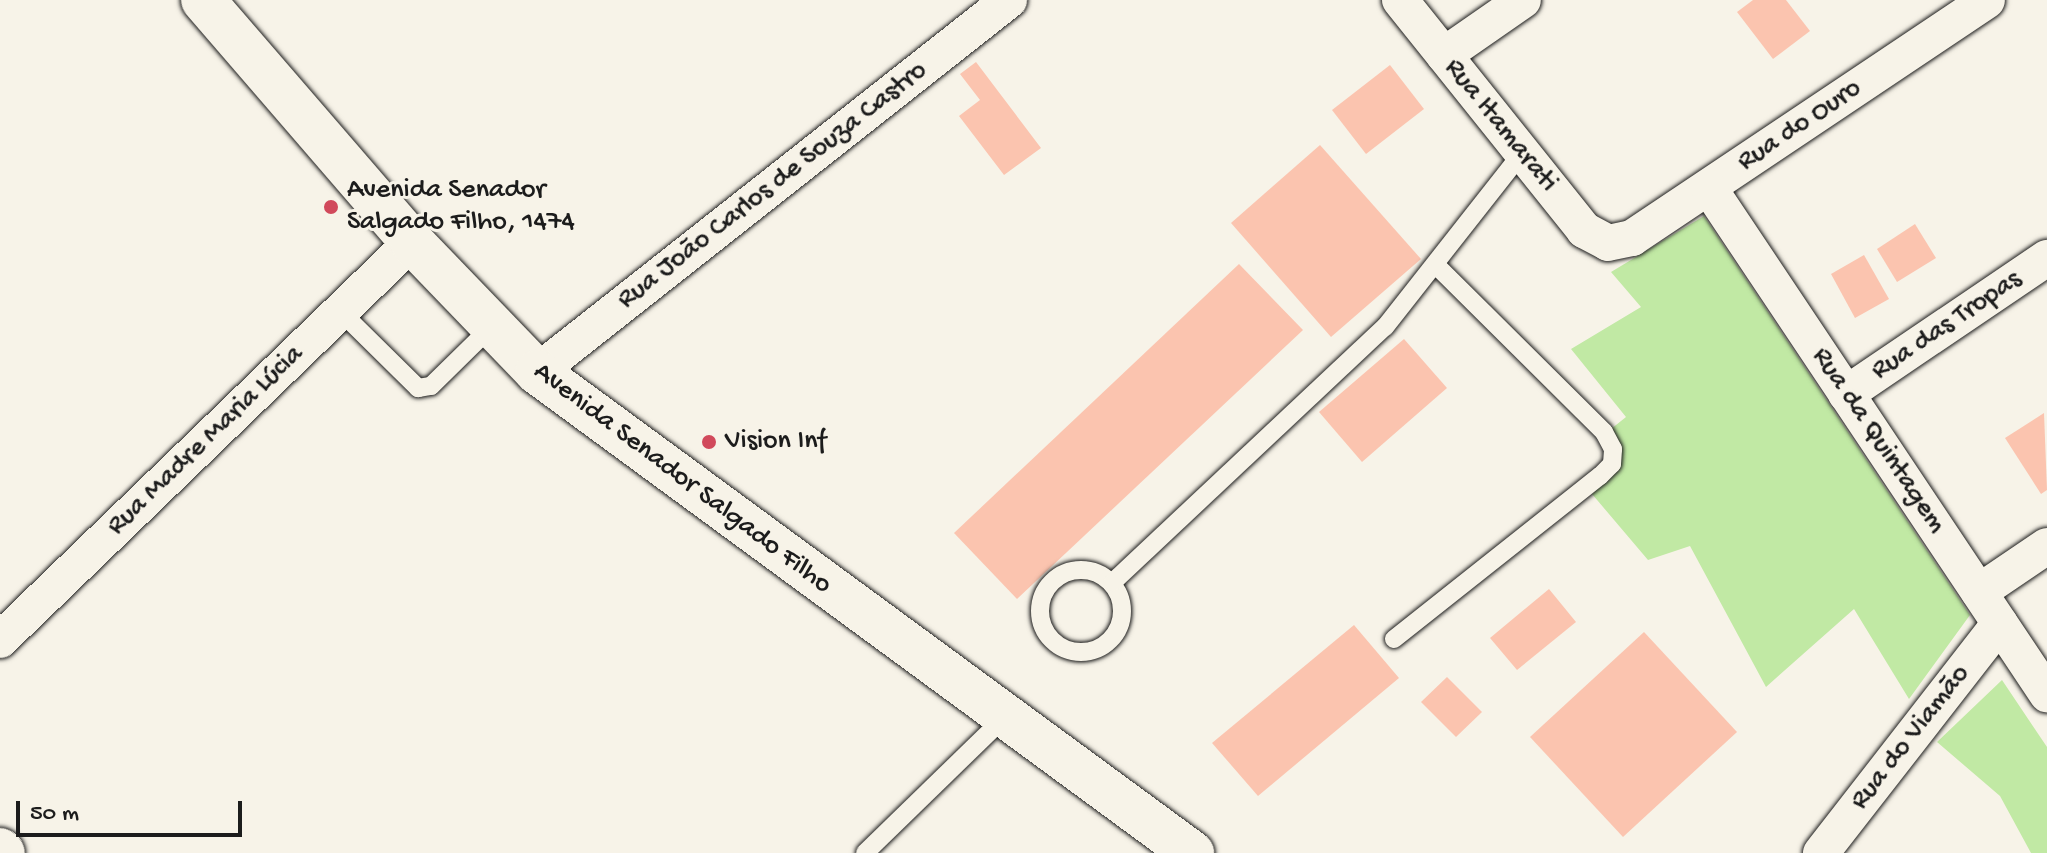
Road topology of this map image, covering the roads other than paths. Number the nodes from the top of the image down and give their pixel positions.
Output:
1 (203, 0) edge
2 (1009, 0) edge
3 (1400, 0) edge
4 (1523, 0) edge
5 (1987, 0) edge
6 (1444, 55) junction
7 (1522, 153) junction
8 (1709, 188) junction
9 (412, 242) junction
10 (1608, 243) joint
11 (2047, 258) edge
12 (1436, 265) junction
13 (340, 311) junction
14 (490, 328) junction
15 (537, 372) junction
16 (1846, 394) junction
17 (2047, 546) edge
18 (1113, 582) junction
19 (1979, 592) junction
20 (2000, 623) junction
21 (1394, 639) dead end
22 (0, 640) edge
23 (2047, 694) edge
24 (1005, 717) junction
25 (1180, 850) edge
26 (865, 853) edge
27 (1821, 853) edge

1 - 9 main road, Avenida Senador Salgado Filho
2 - 15 street, Rua João Carlos de Souza Castro
3 - 6 street, Rua Itamarati
4 - 6 street
5 - 8 street, Rua do Ouro
6 - 7 street, Rua Itamarati
7 - 10 street, Rua Itamarati
7 - 12 lane
8 - 10 street, Rua do Ouro
8 - 16 street, Rua da Quintagem
9 - 13 street, Rua Madre Maria Lúcia
9 - 14 main road, Avenida Senador Salgado Filho
11 - 16 street, Rua das Tropas
12 - 18 lane
12 - 21 lane
13 - 14 lane
13 - 22 street, Rua Madre Maria Lúcia
14 - 15 main road, Avenida Senador Salgado Filho
15 - 24 main road, Avenida Senador Salgado Filho
16 - 19 street, Rua da Quintagem
17 - 19 street
18 - 18 lane
19 - 20 street, Rua da Quintagem
20 - 23 street, Rua da Quintagem
20 - 27 street, Rua do Viamão
24 - 25 main road, Avenida Senador Salgado Filho
24 - 26 lane

